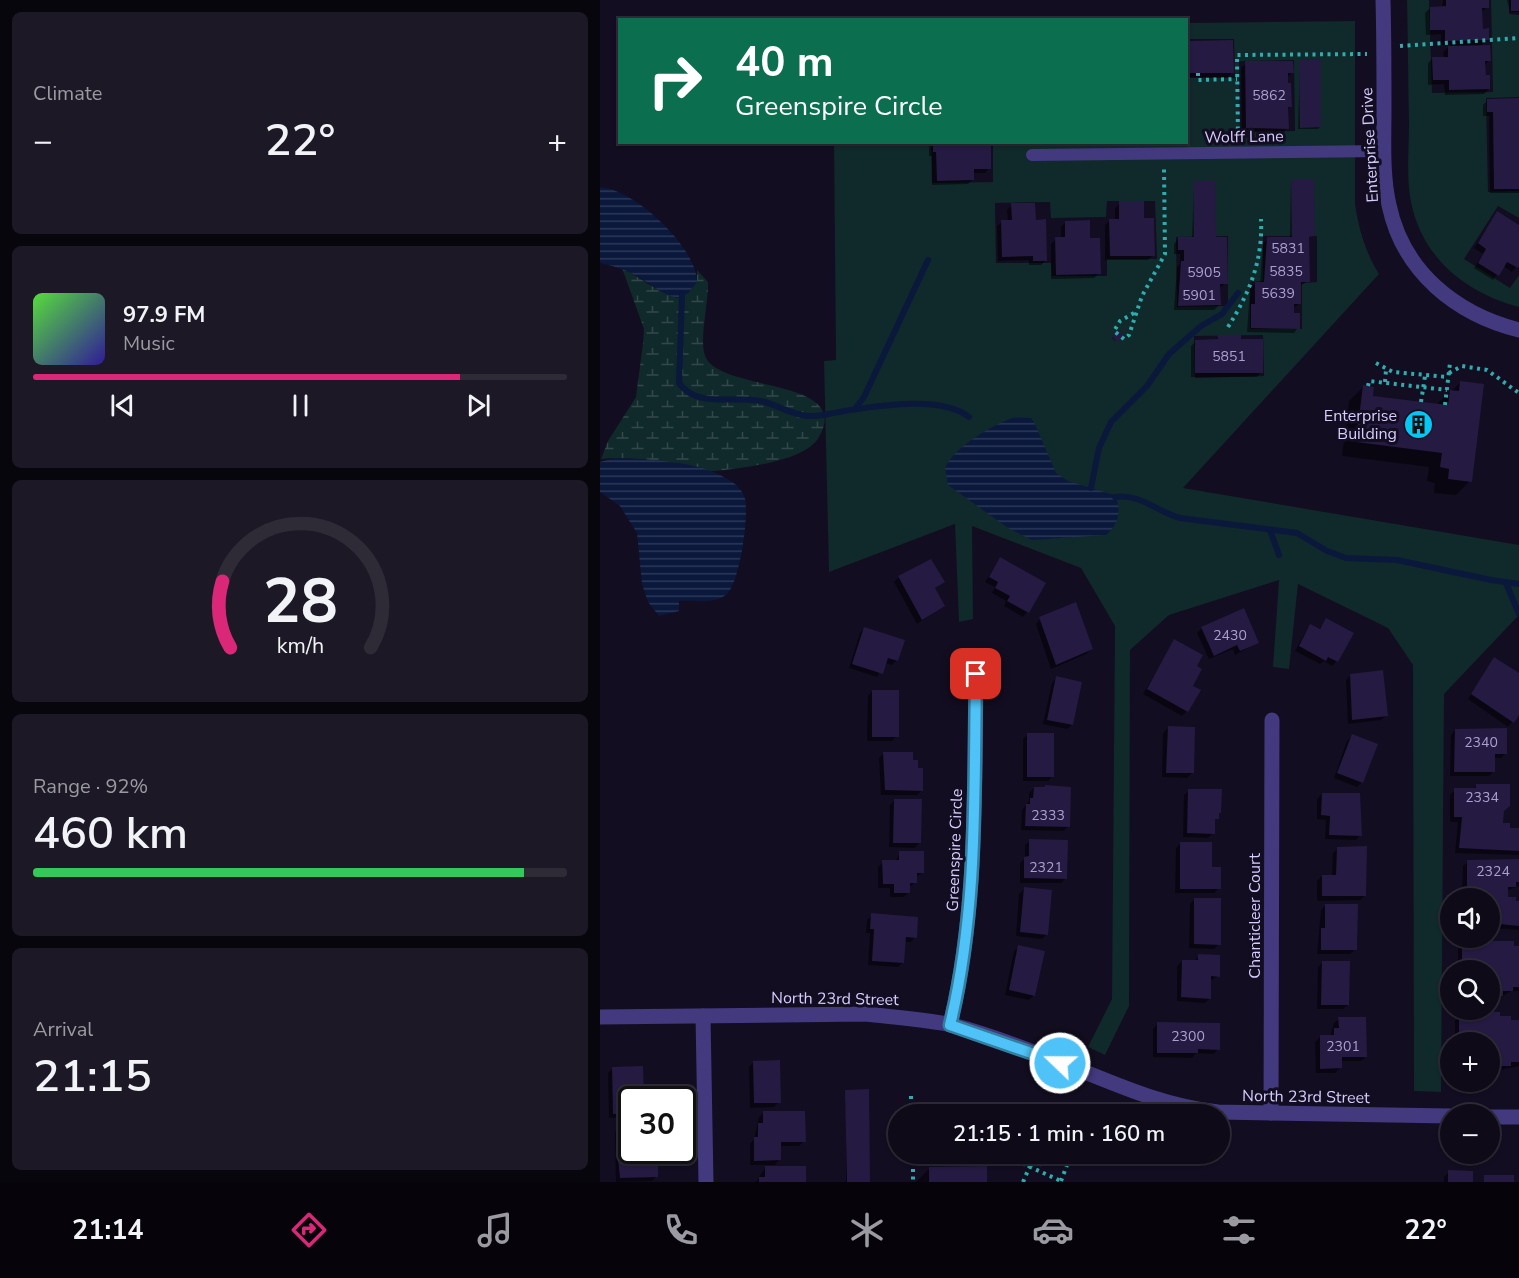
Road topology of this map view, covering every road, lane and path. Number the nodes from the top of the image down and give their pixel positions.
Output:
1 (1383, 0) edge
2 (1519, 38) edge
3 (1384, 48) junction
4 (1198, 73) dead end
5 (1237, 79) junction
6 (1384, 151) junction
7 (1238, 153) junction
8 (1163, 154) junction
9 (1032, 155) dead end
10 (1261, 219) dead end
11 (1134, 313) junction
12 (1228, 327) dead end
13 (1519, 330) edge
14 (1376, 363) dead end
15 (1450, 363) dead end
16 (1386, 370) junction
17 (1449, 375) junction
18 (1425, 376) junction
19 (1385, 382) junction
20 (1368, 386) dead end
21 (1423, 387) junction
22 (1447, 390) junction
23 (1519, 393) edge
24 (1421, 402) dead end
25 (1445, 405) dead end
26 (976, 674) dead end
27 (1272, 720) dead end
28 (703, 1016) junction
29 (600, 1017) edge
30 (950, 1025) junction
31 (911, 1095) dead end
32 (911, 1104) edge
33 (1271, 1113) junction
34 (1440, 1116) edge
35 (1500, 1117) edge
36 (1519, 1117) edge
37 (913, 1164) edge
38 (1024, 1164) edge
39 (1069, 1164) edge
40 (1029, 1166) junction
41 (706, 1182) edge
42 (913, 1182) edge
43 (1023, 1182) edge
44 (1062, 1182) edge

1 - 3 street, Enterprise Drive
2 - 3 path
3 - 5 path
3 - 6 street, Enterprise Drive
4 - 5 path
5 - 7 path
6 - 7 lane, Wolff Lane
6 - 13 street, Enterprise Drive
7 - 8 lane, Wolff Lane
8 - 9 lane, Wolff Lane
8 - 11 path
10 - 12 path
11 - 11 path
14 - 16 path
15 - 17 path
16 - 18 path
16 - 19 path
17 - 18 path
17 - 22 path
17 - 23 path
18 - 21 path
19 - 20 path
19 - 21 path
21 - 22 path
21 - 24 path
22 - 25 path
26 - 30 street, Greenspire Circle
27 - 33 street, Chanticleer Court
28 - 29 street, North 23rd Street
28 - 30 street, North 23rd Street
28 - 41 street
30 - 33 street, North 23rd Street
31 - 32 path
33 - 34 street, North 23rd Street
35 - 36 street
37 - 42 path
38 - 40 path
39 - 44 path
40 - 43 path
40 - 44 path

